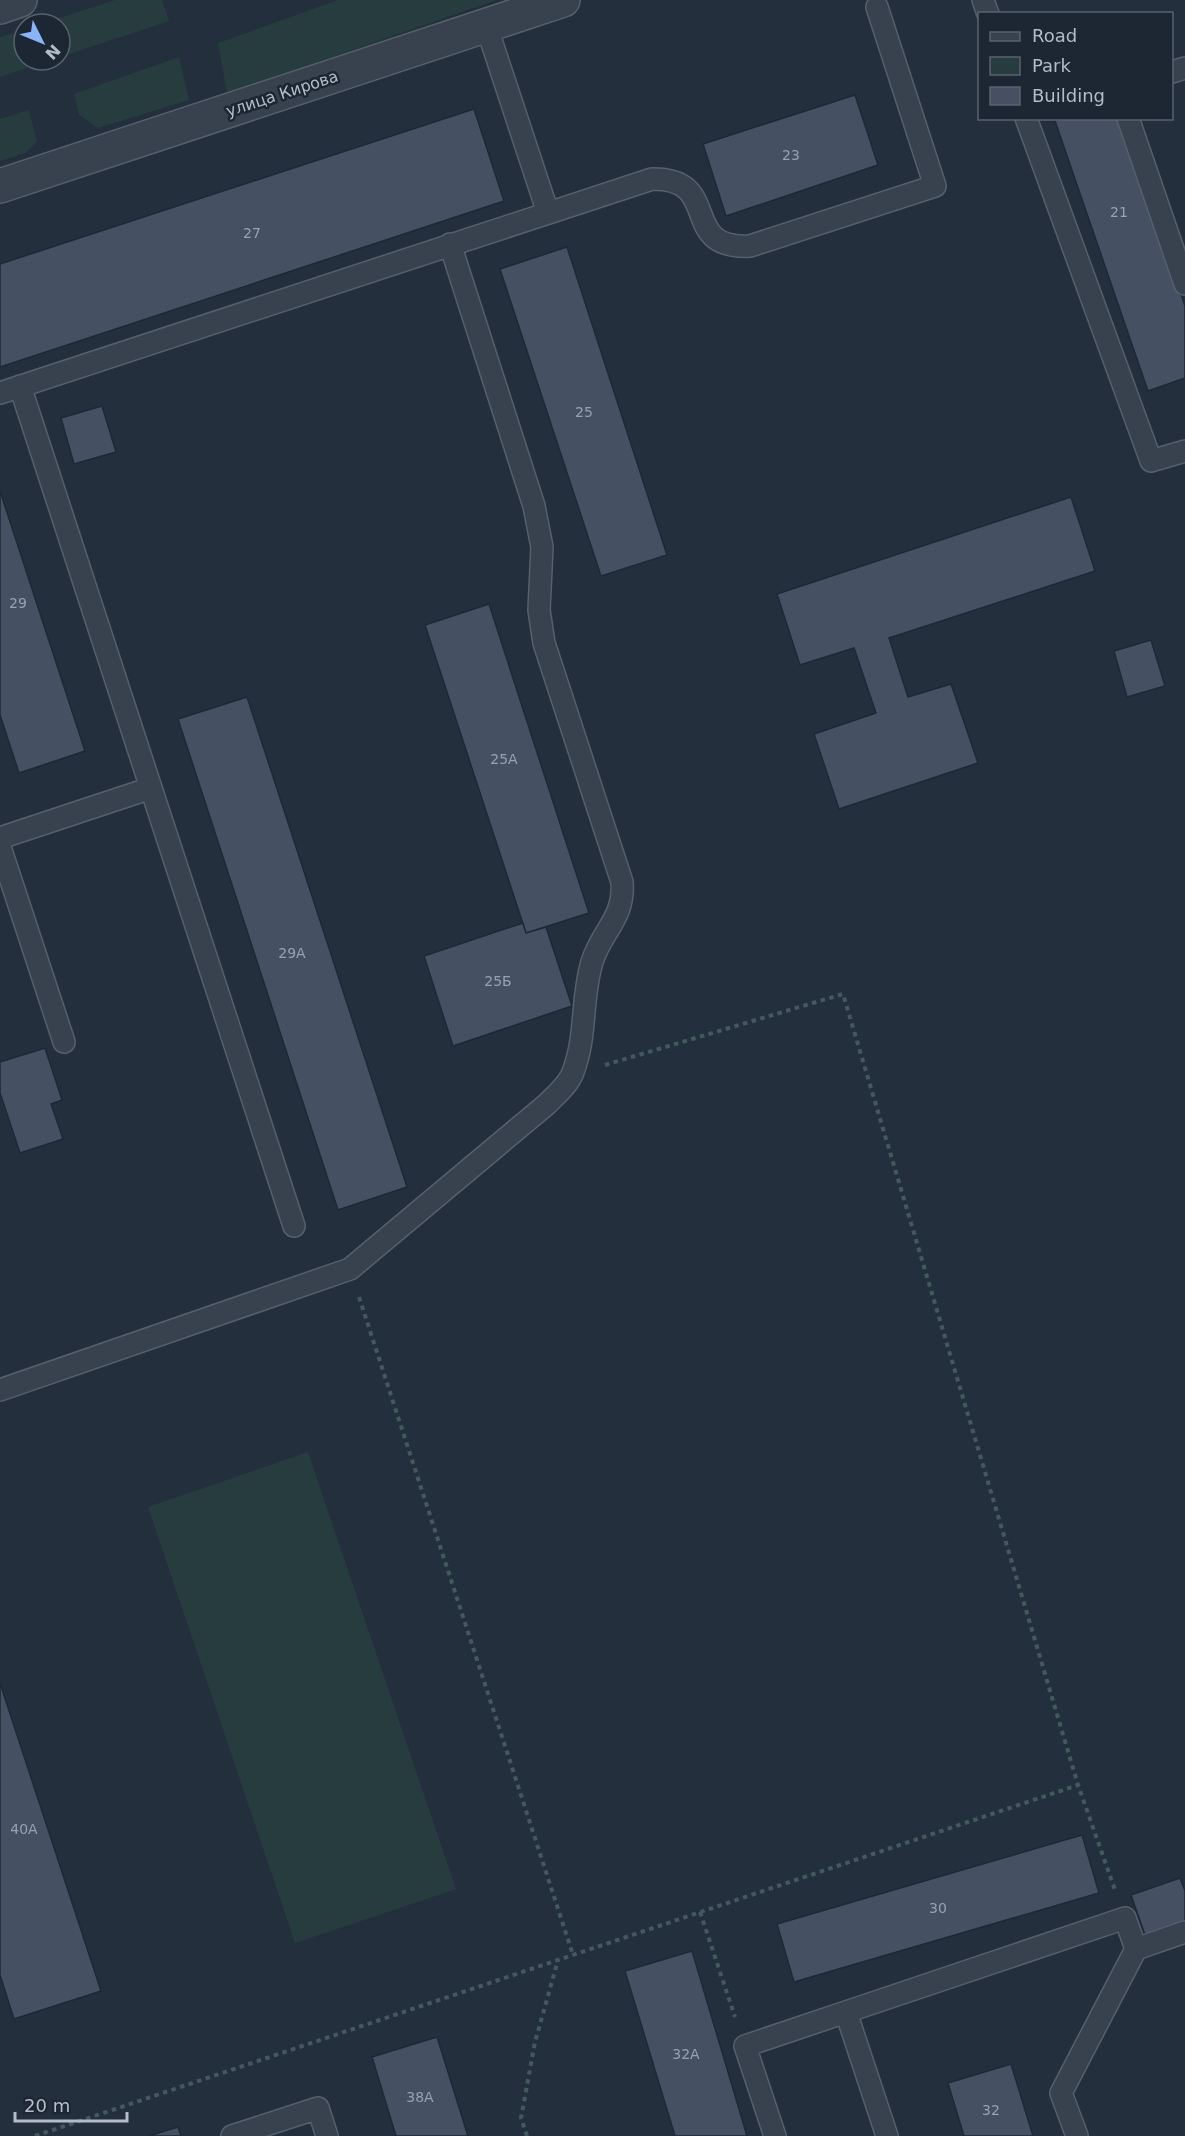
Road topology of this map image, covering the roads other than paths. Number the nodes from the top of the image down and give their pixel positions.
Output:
1 (20, 0) edge
2 (563, 0) edge
3 (0, 6) edge
4 (877, 7) dead end
5 (486, 25) junction
6 (1027, 120) edge
7 (1129, 120) edge
8 (0, 186) edge
9 (548, 213) junction
10 (450, 244) junction
11 (1185, 284) edge
12 (10, 389) edge
13 (1185, 451) edge
14 (151, 788) junction
15 (0, 838) edge
16 (0, 847) edge
17 (64, 1042) dead end
18 (294, 1226) dead end
19 (0, 1390) edge
20 (1185, 1932) edge
21 (1136, 1949) junction
22 (846, 2012) junction
23 (232, 2136) edge
24 (327, 2136) edge
25 (775, 2136) edge
26 (887, 2136) edge
27 (1077, 2136) edge

1 - 3 street
2 - 5 street, улица Кирова
4 - 9 lane
5 - 8 street, улица Кирова
5 - 9 lane
6 - 13 lane
7 - 11 lane
9 - 10 lane
10 - 12 lane
10 - 19 lane
12 - 14 lane
14 - 15 lane
14 - 18 lane
16 - 17 lane
20 - 21 lane
21 - 22 lane
21 - 27 lane
22 - 25 lane
22 - 26 lane
23 - 24 lane

